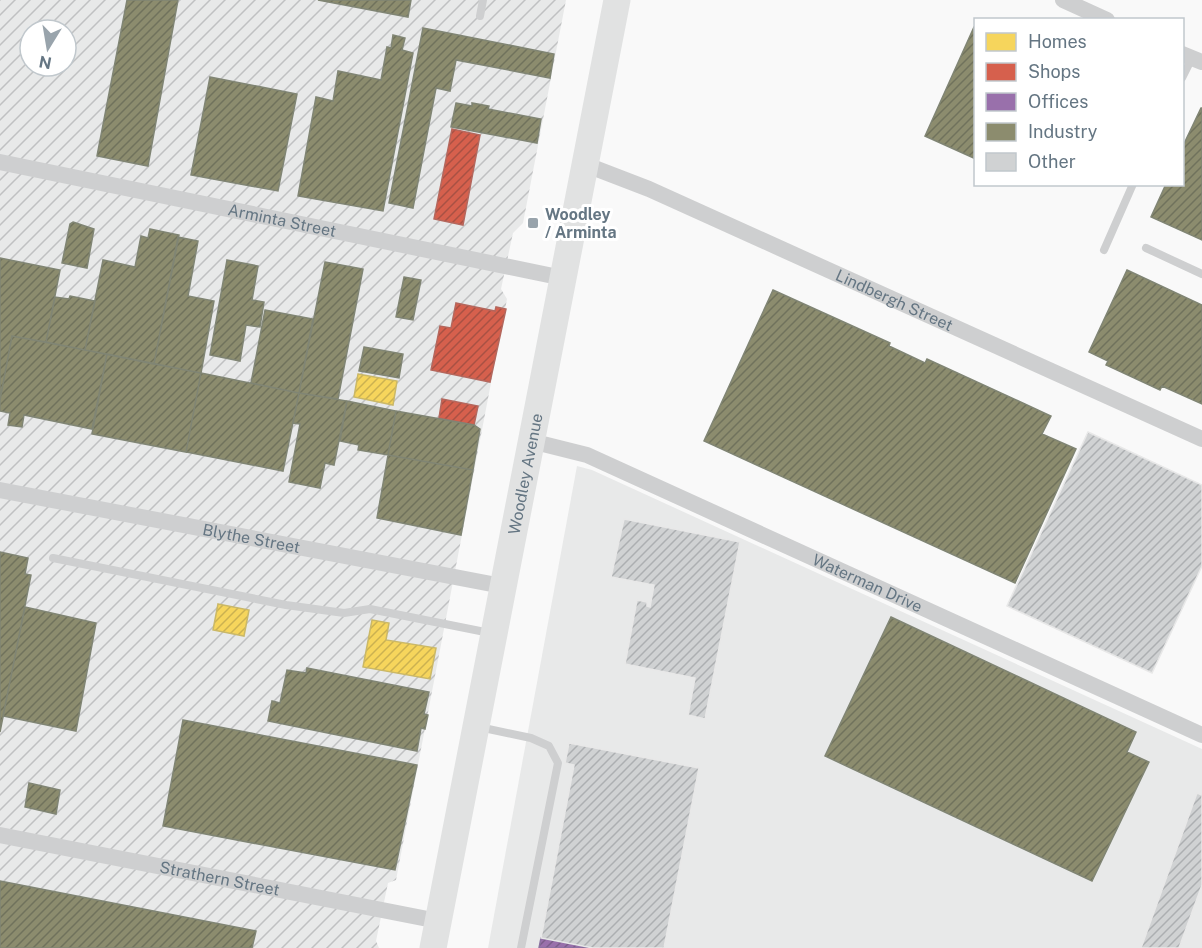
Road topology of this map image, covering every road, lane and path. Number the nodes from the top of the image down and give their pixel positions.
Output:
1 (483, 0) edge
2 (617, 0) edge
3 (1063, 0) edge
4 (480, 16) dead end
5 (1103, 18) edge
6 (1192, 58) edge
7 (1184, 74) edge
8 (0, 162) edge
9 (584, 164) junction
10 (1132, 186) edge
11 (1146, 248) dead end
12 (1104, 250) dead end
13 (1202, 274) edge
14 (563, 278) junction
15 (1202, 438) edge
16 (531, 441) junction
17 (0, 490) edge
18 (53, 558) dead end
19 (502, 586) junction
20 (493, 634) junction
21 (476, 726) junction
22 (1202, 735) edge
23 (0, 834) edge
24 (438, 921) junction
25 (433, 948) edge
26 (521, 948) edge

1 - 4 lane
2 - 9 main road, Woodley Avenue
3 - 5 street
6 - 7 lane
8 - 14 street, Arminta Street
9 - 14 main road, Woodley Avenue
9 - 15 street, Lindbergh Street
10 - 12 lane
11 - 13 lane
14 - 16 main road, Woodley Avenue
16 - 19 main road, Woodley Avenue
16 - 22 street, Waterman Drive
17 - 19 street, Blythe Street
18 - 20 lane
19 - 20 main road, Woodley Avenue
20 - 21 main road, Woodley Avenue
21 - 24 main road, Woodley Avenue
21 - 26 lane
23 - 24 street, Strathern Street
24 - 25 main road, Woodley Avenue

